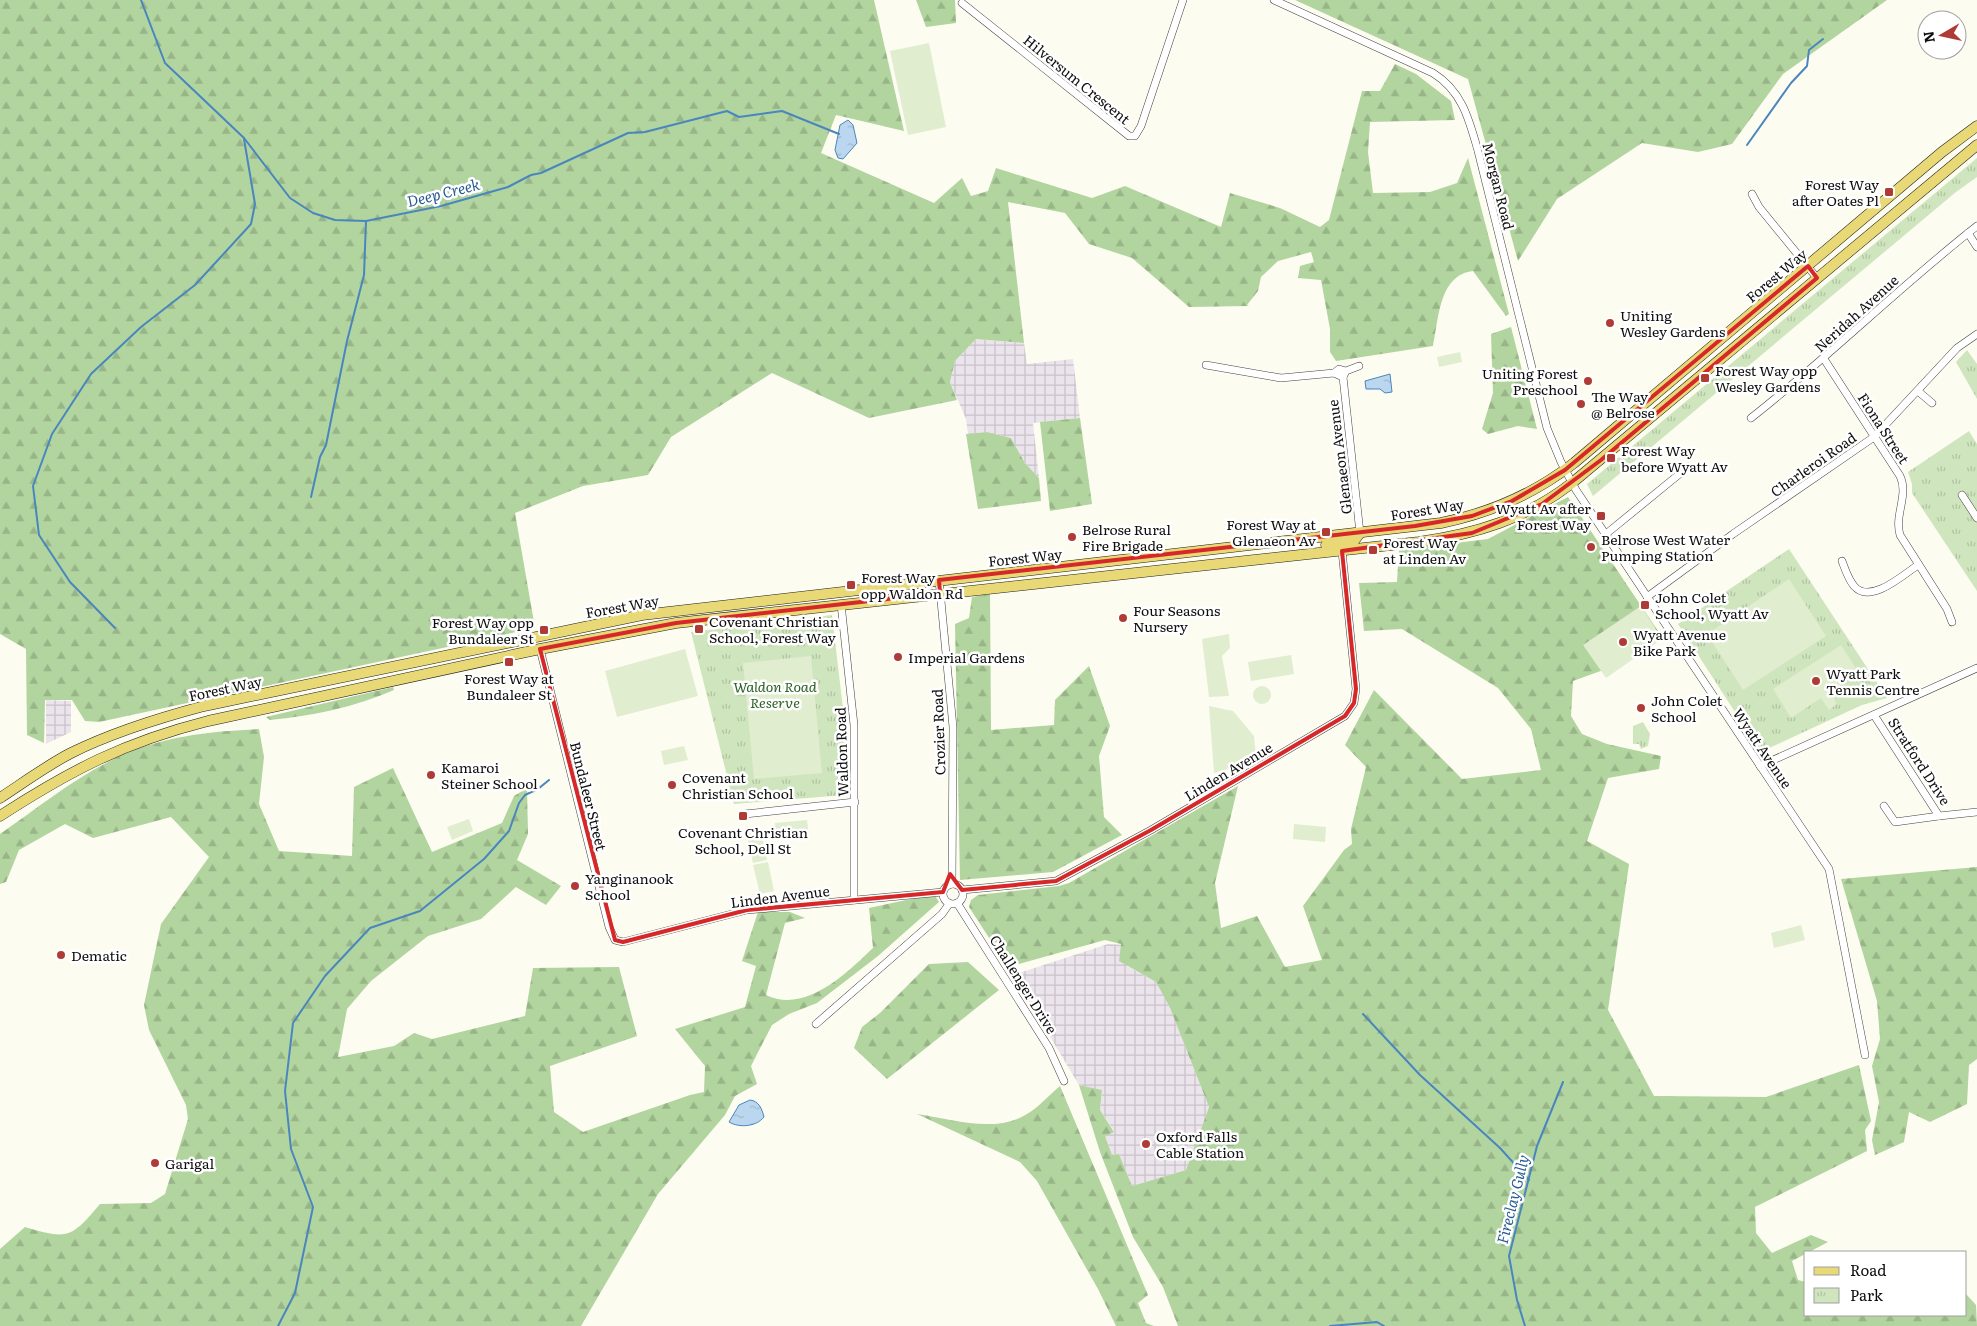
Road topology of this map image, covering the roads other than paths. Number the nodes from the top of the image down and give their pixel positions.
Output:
1 (1183, 0) edge
2 (1274, 0) edge
3 (962, 3) dead end
4 (1977, 126) edge
5 (1977, 145) edge
6 (1752, 194) dead end
7 (1977, 226) edge
8 (1968, 233) junction
9 (1977, 247) edge
10 (1808, 266) junction
11 (1817, 278) junction
12 (1977, 334) edge
13 (1824, 359) junction
14 (1206, 365) dead end
15 (1359, 366) dead end
16 (1344, 374) junction
17 (1918, 392) junction
18 (1932, 403) dead end
19 (1751, 418) dead end
20 (1874, 437) junction
21 (1688, 467) dead end
22 (1565, 470) junction
23 (1572, 484) junction
24 (1962, 495) dead end
25 (1977, 518) edge
26 (1360, 533) junction
27 (1606, 534) junction
28 (1419, 542) junction
29 (1342, 550) junction
30 (1297, 555) junction
31 (1842, 561) dead end
32 (1918, 565) junction
33 (939, 580) junction
34 (940, 593) junction
35 (1647, 597) junction
36 (840, 604) junction
37 (1952, 622) dead end
38 (540, 649) junction
39 (1977, 668) edge
40 (1874, 715) junction
41 (1760, 766) junction
42 (0, 798) edge
43 (855, 802) junction
44 (1884, 806) dead end
45 (1977, 812) edge
46 (745, 814) dead end
47 (0, 816) edge
48 (1939, 816) junction
49 (952, 884) junction
50 (962, 890) junction
51 (943, 892) junction
52 (854, 900) junction
53 (953, 904) junction
54 (623, 942) joint
55 (816, 1024) dead end
56 (1866, 1055) dead end
57 (1064, 1081) dead end

1 - 3 street, Hilversum Crescent
2 - 22 street, Morgan Road
4 - 10 main road, Forest Way
5 - 11 main road, Forest Way
6 - 10 street
7 - 8 street, Neridah Avenue
8 - 9 street
8 - 13 street, Neridah Avenue
10 - 11 street
10 - 22 main road, Forest Way
11 - 23 main road, Forest Way
12 - 17 street, Charleroi Road
13 - 19 street, Neridah Avenue
13 - 20 street, Fiona Street
14 - 16 street
15 - 16 street
16 - 26 street, Glenaeon Avenue
17 - 18 street
17 - 20 street, Charleroi Road
20 - 32 street, Fiona Street
20 - 35 street, Charleroi Road
21 - 27 street
22 - 23 street, Morgan Road
22 - 26 main road, Forest Way
23 - 27 street, Wyatt Avenue
23 - 28 main road, Forest Way
24 - 25 street
26 - 28 main road
26 - 30 main road
26 - 33 main road, Forest Way
27 - 35 street, Wyatt Avenue
28 - 29 main road, Forest Way
29 - 30 main road, Forest Way
29 - 50 street, Linden Avenue
30 - 34 main road, Forest Way
31 - 32 street
32 - 37 street, Fiona Street
33 - 34 street, Crozier Road
33 - 42 main road, Forest Way
34 - 36 main road, Forest Way
34 - 49 street, Crozier Road
35 - 41 street, Wyatt Avenue
36 - 38 main road, Forest Way
36 - 43 street, Waldon Road
38 - 47 main road, Forest Way
38 - 54 street, Bundaleer Street
39 - 40 street
40 - 41 street
40 - 48 street, Stratford Drive
41 - 56 street, Wyatt Avenue
43 - 46 street
43 - 52 street, Waldon Road
44 - 48 street
45 - 48 street, Stratford Drive
49 - 50 street
49 - 51 street
50 - 53 street
51 - 52 street, Linden Avenue
51 - 53 street
52 - 54 street, Linden Avenue
53 - 55 street
53 - 57 street, Challenger Drive

